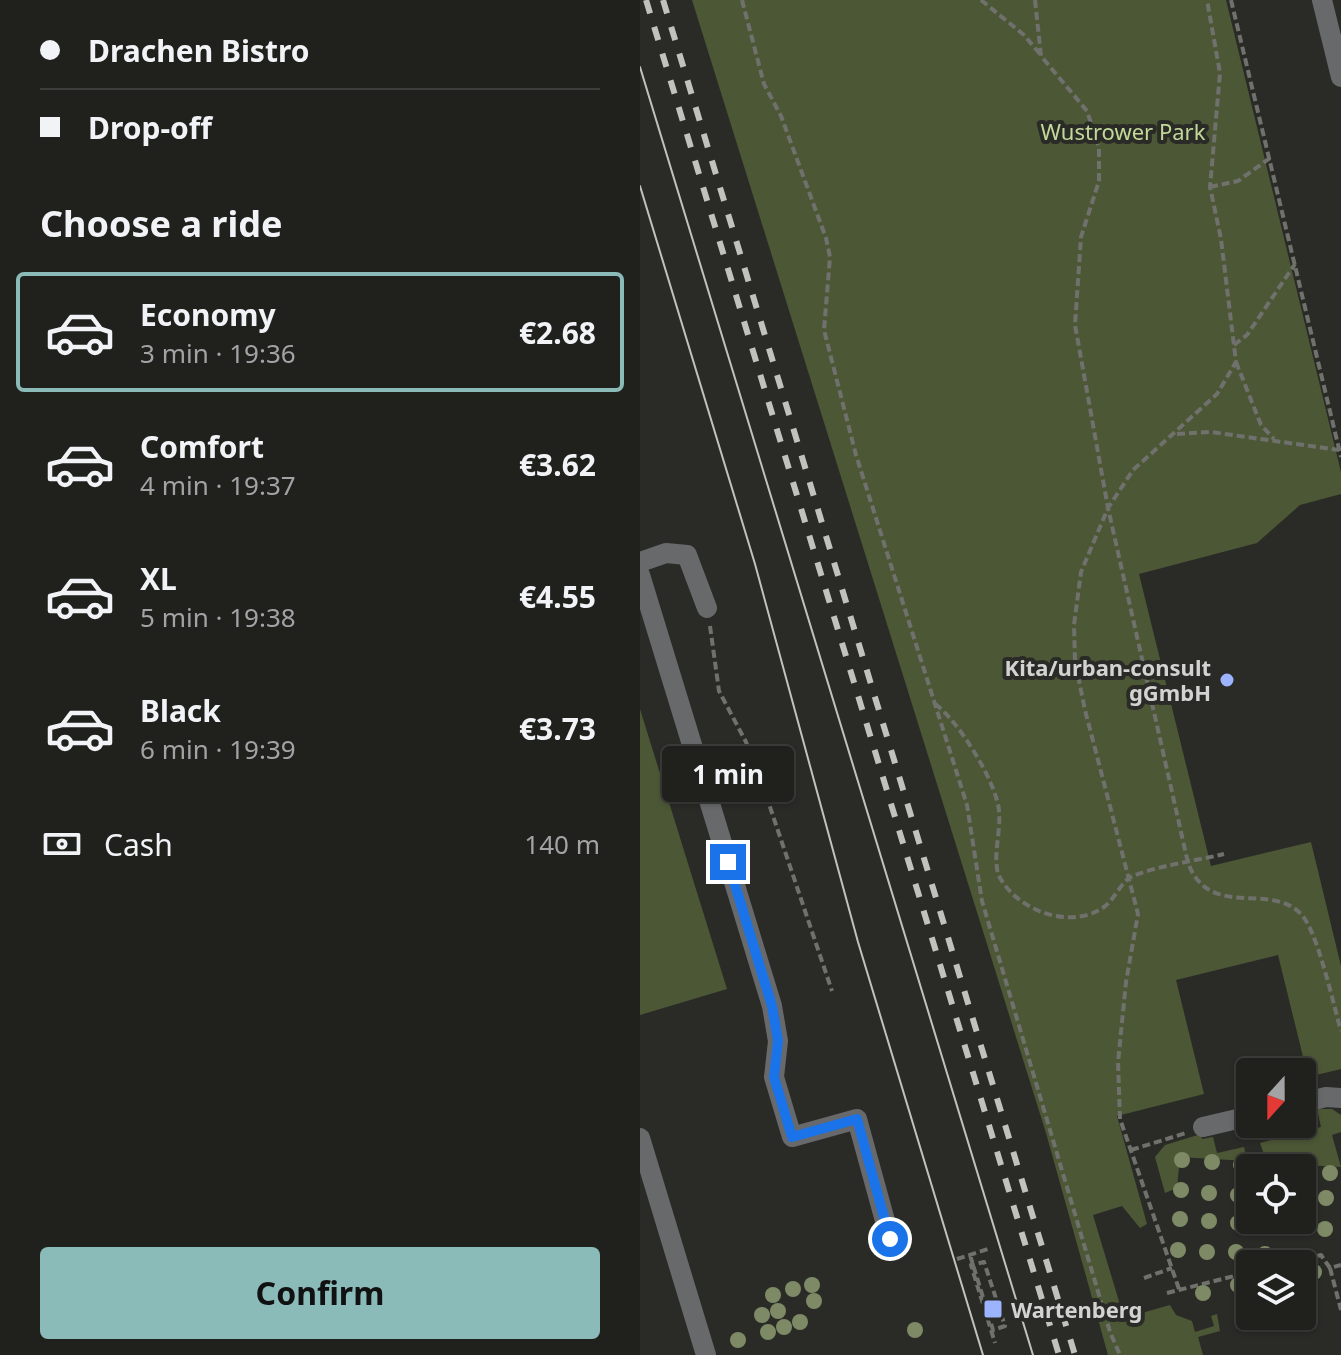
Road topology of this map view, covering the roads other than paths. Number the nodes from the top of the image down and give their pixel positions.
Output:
1 (1322, 0) edge
2 (1341, 77) edge
3 (640, 562) edge
4 (640, 575) edge
5 (707, 608) road end
6 (1341, 1098) edge
7 (1316, 1100) edge
8 (1236, 1119) edge
9 (1203, 1127) road end
10 (640, 1138) edge
11 (890, 1239) dead end
12 (706, 1355) edge

1 - 2 street
3 - 5 street
4 - 11 street
6 - 7 street
8 - 9 street
10 - 12 street

